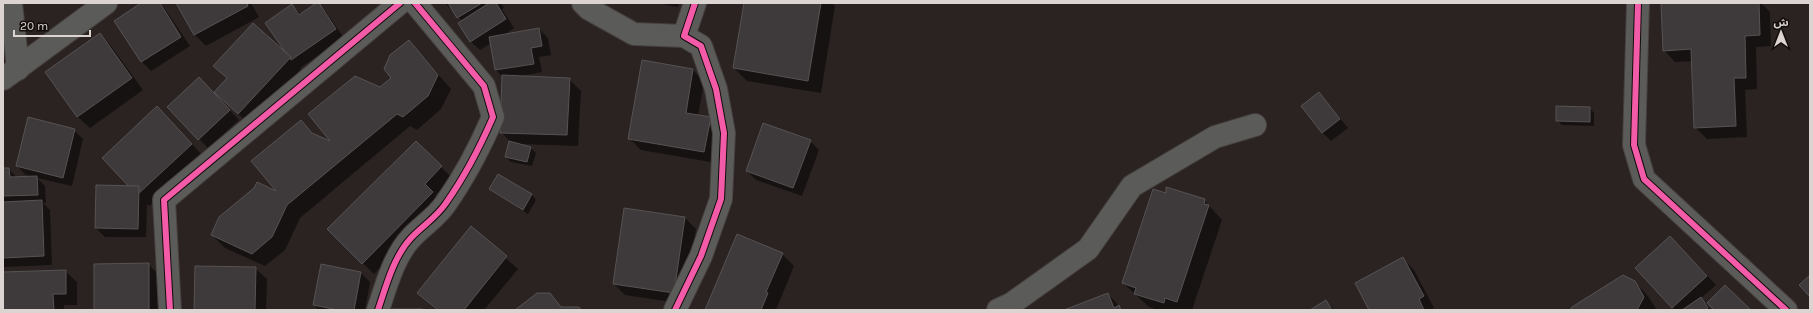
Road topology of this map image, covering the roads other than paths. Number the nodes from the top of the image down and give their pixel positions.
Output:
1 (11, 3) edge
2 (106, 3) edge
3 (400, 3) edge
4 (414, 3) edge
5 (583, 3) edge
6 (695, 3) edge
7 (1638, 3) edge
8 (684, 36) junction
9 (10, 74) edge
10 (1255, 125) dead end
11 (170, 310) edge
12 (378, 310) edge
13 (674, 310) edge
14 (998, 310) edge
15 (1786, 310) edge

1 - 9 street
2 - 9 street
3 - 11 street
4 - 12 street
5 - 8 street
6 - 8 street
7 - 15 street
8 - 13 street
10 - 14 street

